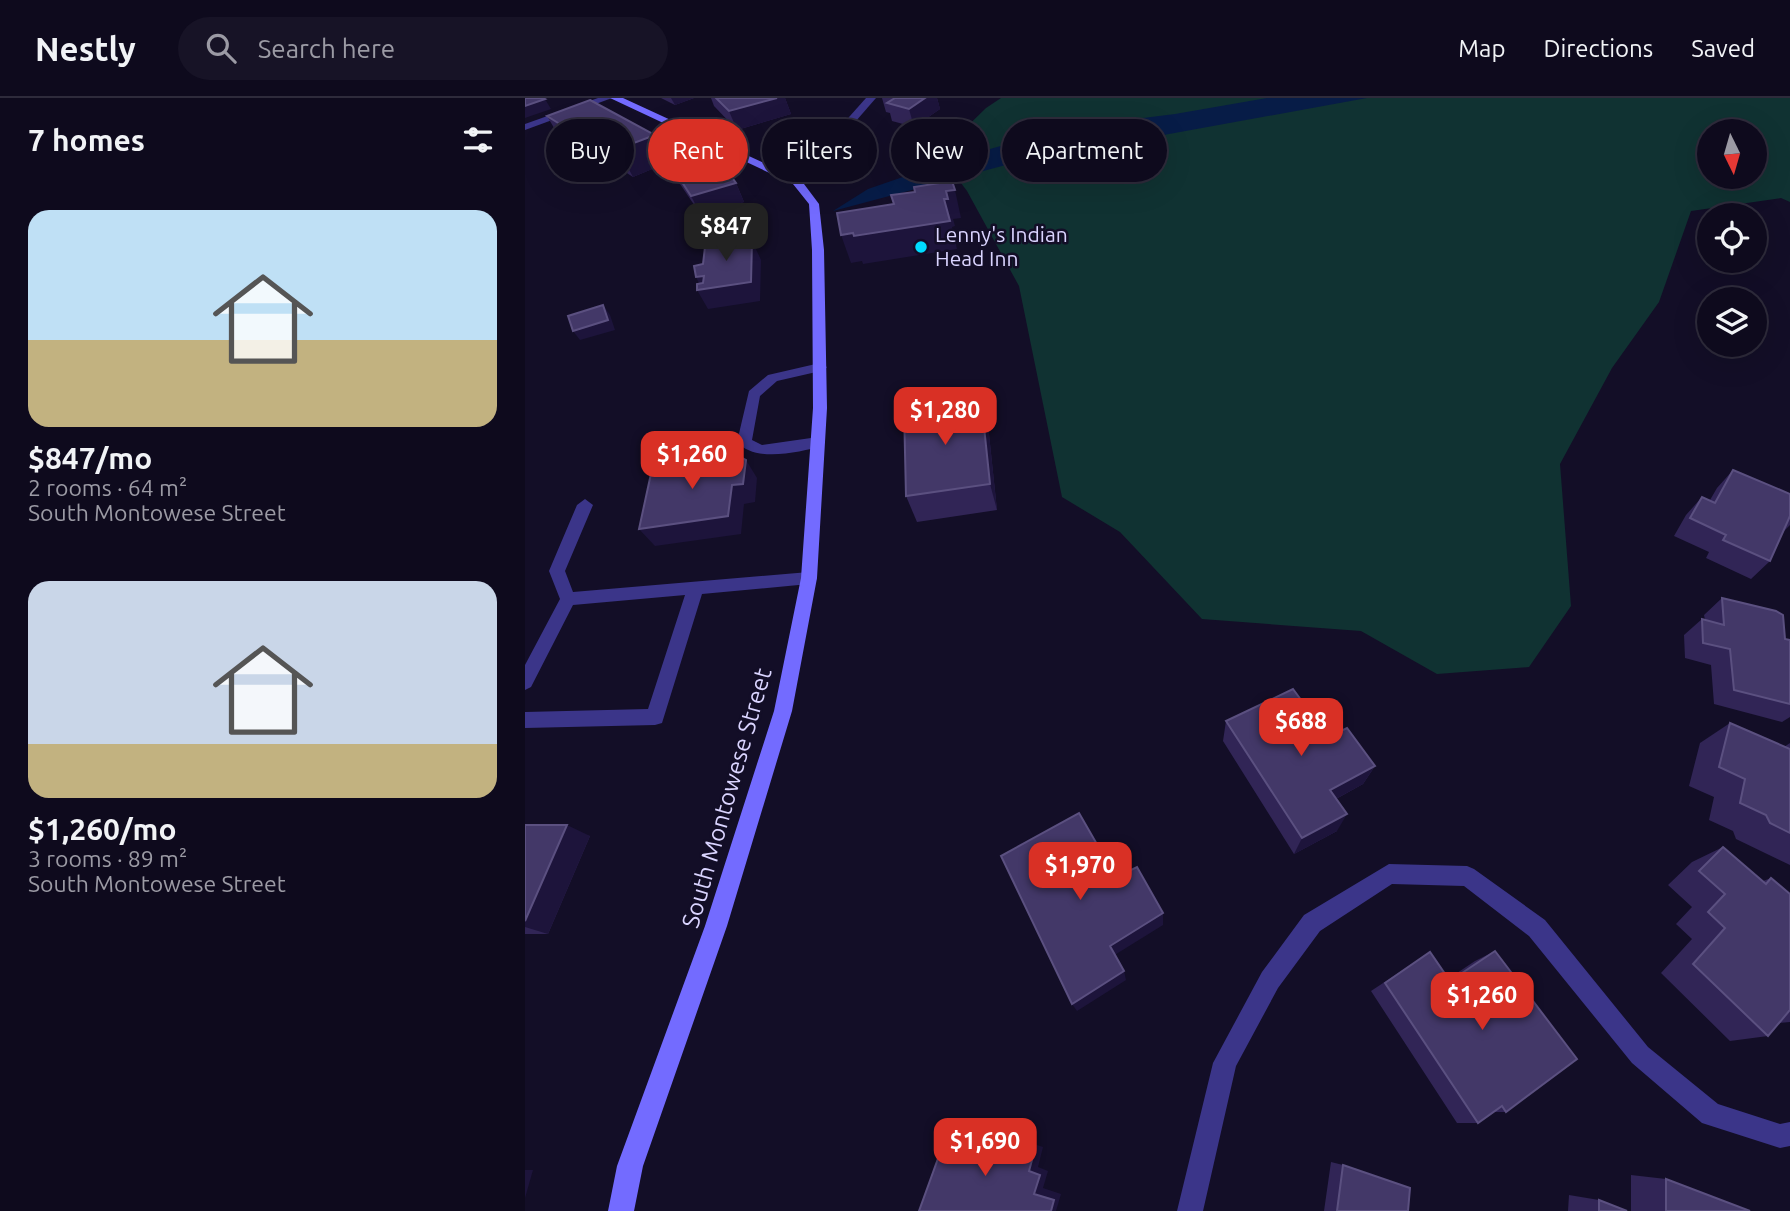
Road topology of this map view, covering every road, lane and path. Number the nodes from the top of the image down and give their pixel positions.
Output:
1 (607, 98) edge
2 (615, 98) edge
3 (871, 98) edge
4 (852, 119) edge
5 (525, 127) edge
6 (762, 166) edge
7 (796, 182) edge
8 (820, 367) junction
9 (818, 442) junction
10 (585, 505) dead end
11 (809, 578) junction
12 (696, 588) junction
13 (568, 600) junction
14 (525, 682) edge
15 (525, 720) edge
16 (1790, 1134) edge
17 (621, 1211) edge
18 (1190, 1211) edge

1 - 5 street
2 - 6 main road
3 - 4 street
7 - 8 main road, South Montowese Street
8 - 9 main road, South Montowese Street
8 - 9 street
9 - 11 main road, South Montowese Street
10 - 13 street
11 - 12 street
11 - 17 main road, South Montowese Street
12 - 13 street
12 - 15 street
13 - 14 street
16 - 18 street

